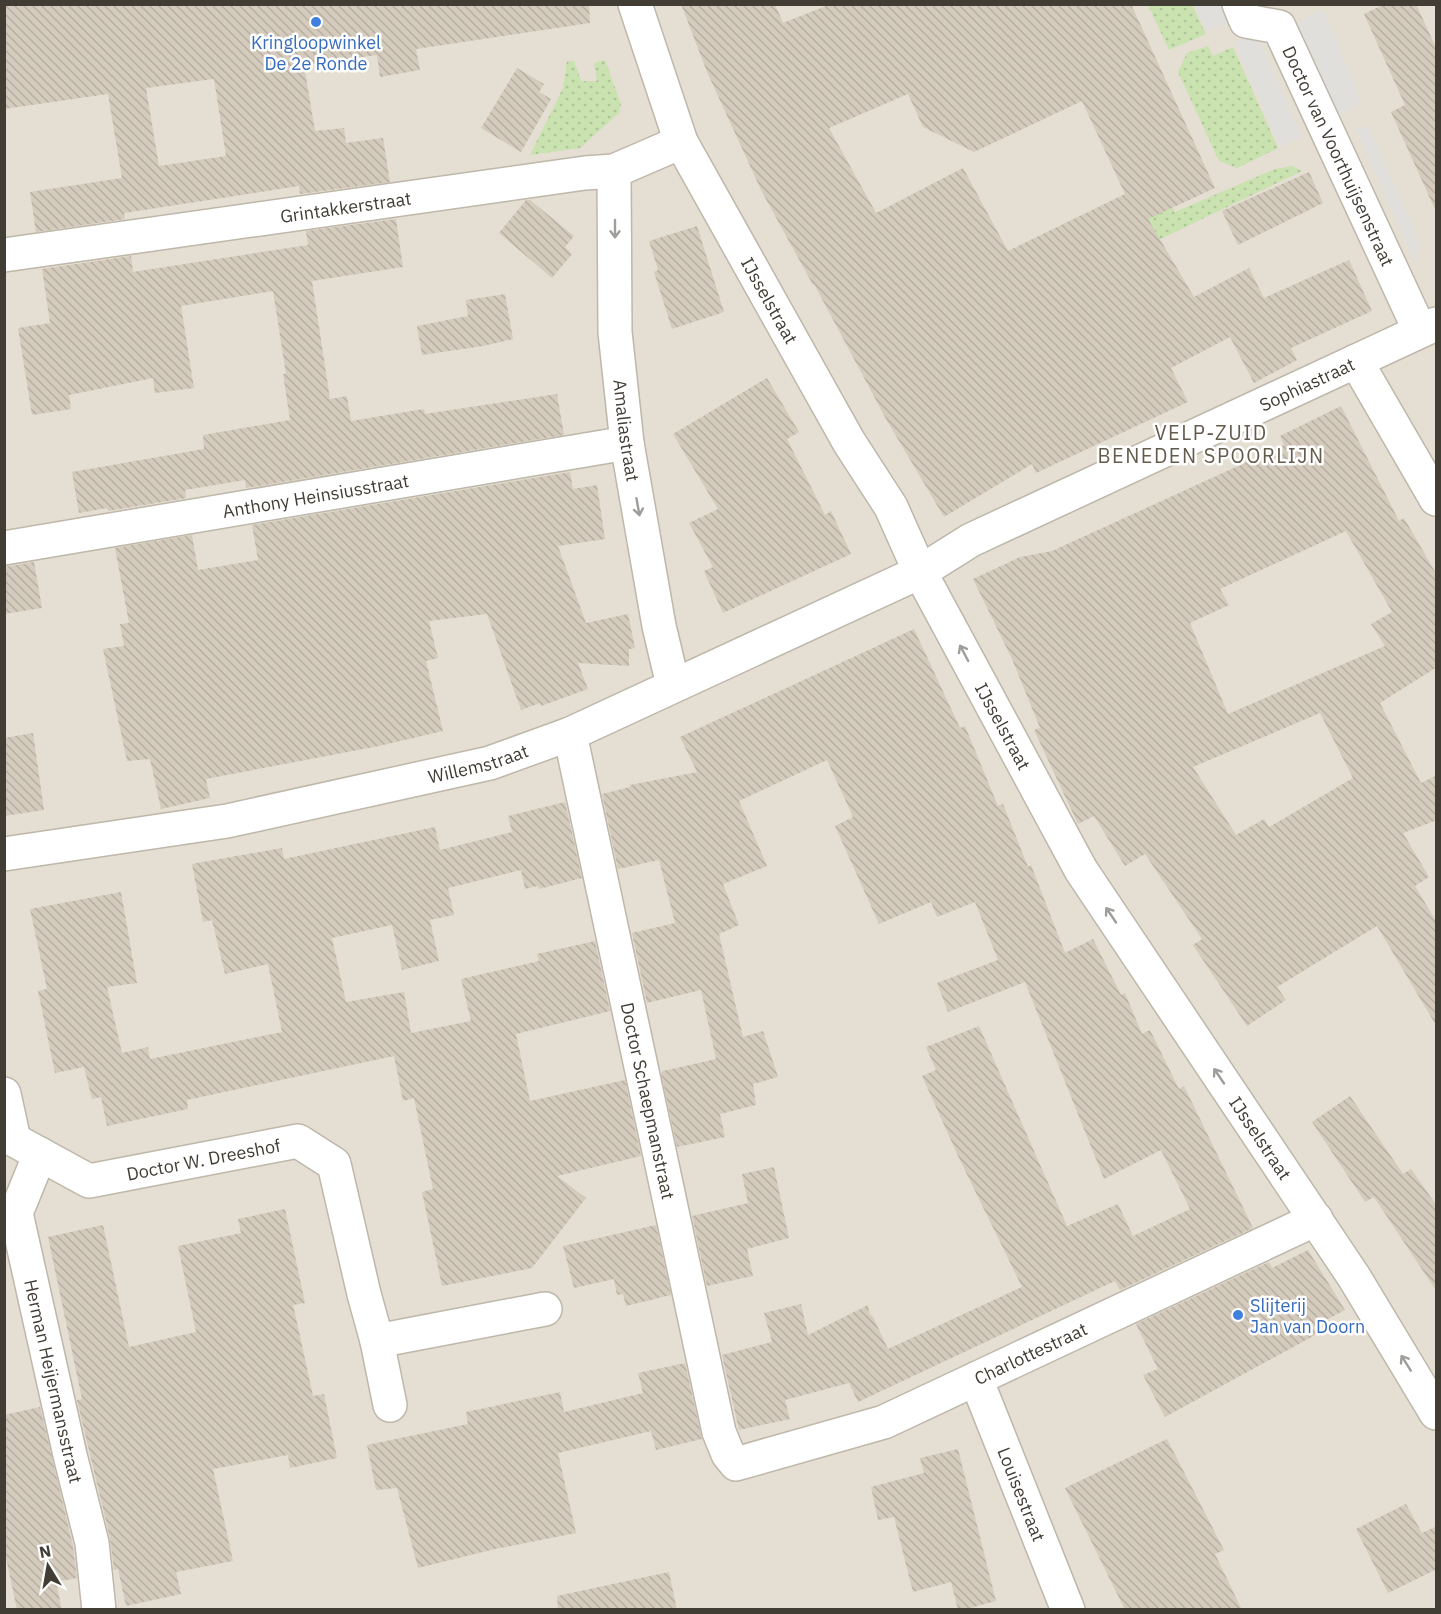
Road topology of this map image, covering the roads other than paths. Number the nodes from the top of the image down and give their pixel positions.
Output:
1 (635, 4) edge
2 (1239, 4) edge
3 (681, 142) junction
4 (614, 171) junction
5 (4, 255) edge
6 (1428, 328) edge
7 (1356, 361) junction
8 (627, 443) junction
9 (1437, 499) edge
10 (4, 548) edge
11 (920, 572) junction
12 (673, 685) junction
13 (570, 734) junction
14 (4, 854) edge
15 (4, 1094) edge
16 (40, 1154) junction
17 (1316, 1219) junction
18 (545, 1310) dead end
19 (377, 1341) junction
20 (976, 1379) junction
21 (390, 1405) dead end
22 (1437, 1413) edge
23 (736, 1464) joint
24 (99, 1610) edge
25 (1068, 1610) edge

1 - 3 street, IJsselstraat
2 - 6 street, Doctor van Voorthuijsenstraat
3 - 4 street, Grintakkerstraat
3 - 11 street, IJsselstraat
4 - 5 street, Grintakkerstraat
4 -> 8 street, Amaliastraat
6 - 7 street, Sophiastraat
7 - 9 street
7 - 11 street, Sophiastraat
8 - 10 street, Anthony Heinsiusstraat
8 -> 12 street, Amaliastraat
11 - 12 street, Willemstraat
17 -> 11 street, IJsselstraat
12 - 13 street, Willemstraat
13 - 14 street, Willemstraat
13 - 23 street, Doctor Schaepmanstraat
15 - 16 street, Doctor W. Dreeshof
16 - 19 street, Doctor W. Dreeshof
16 - 24 street, Herman Heijermansstraat
17 - 20 street, Charlottestraat
22 -> 17 street, IJsselstraat
18 - 19 street
19 - 21 street, Doctor W. Dreeshof
20 - 23 street, Charlottestraat
20 - 25 street, Louisestraat

